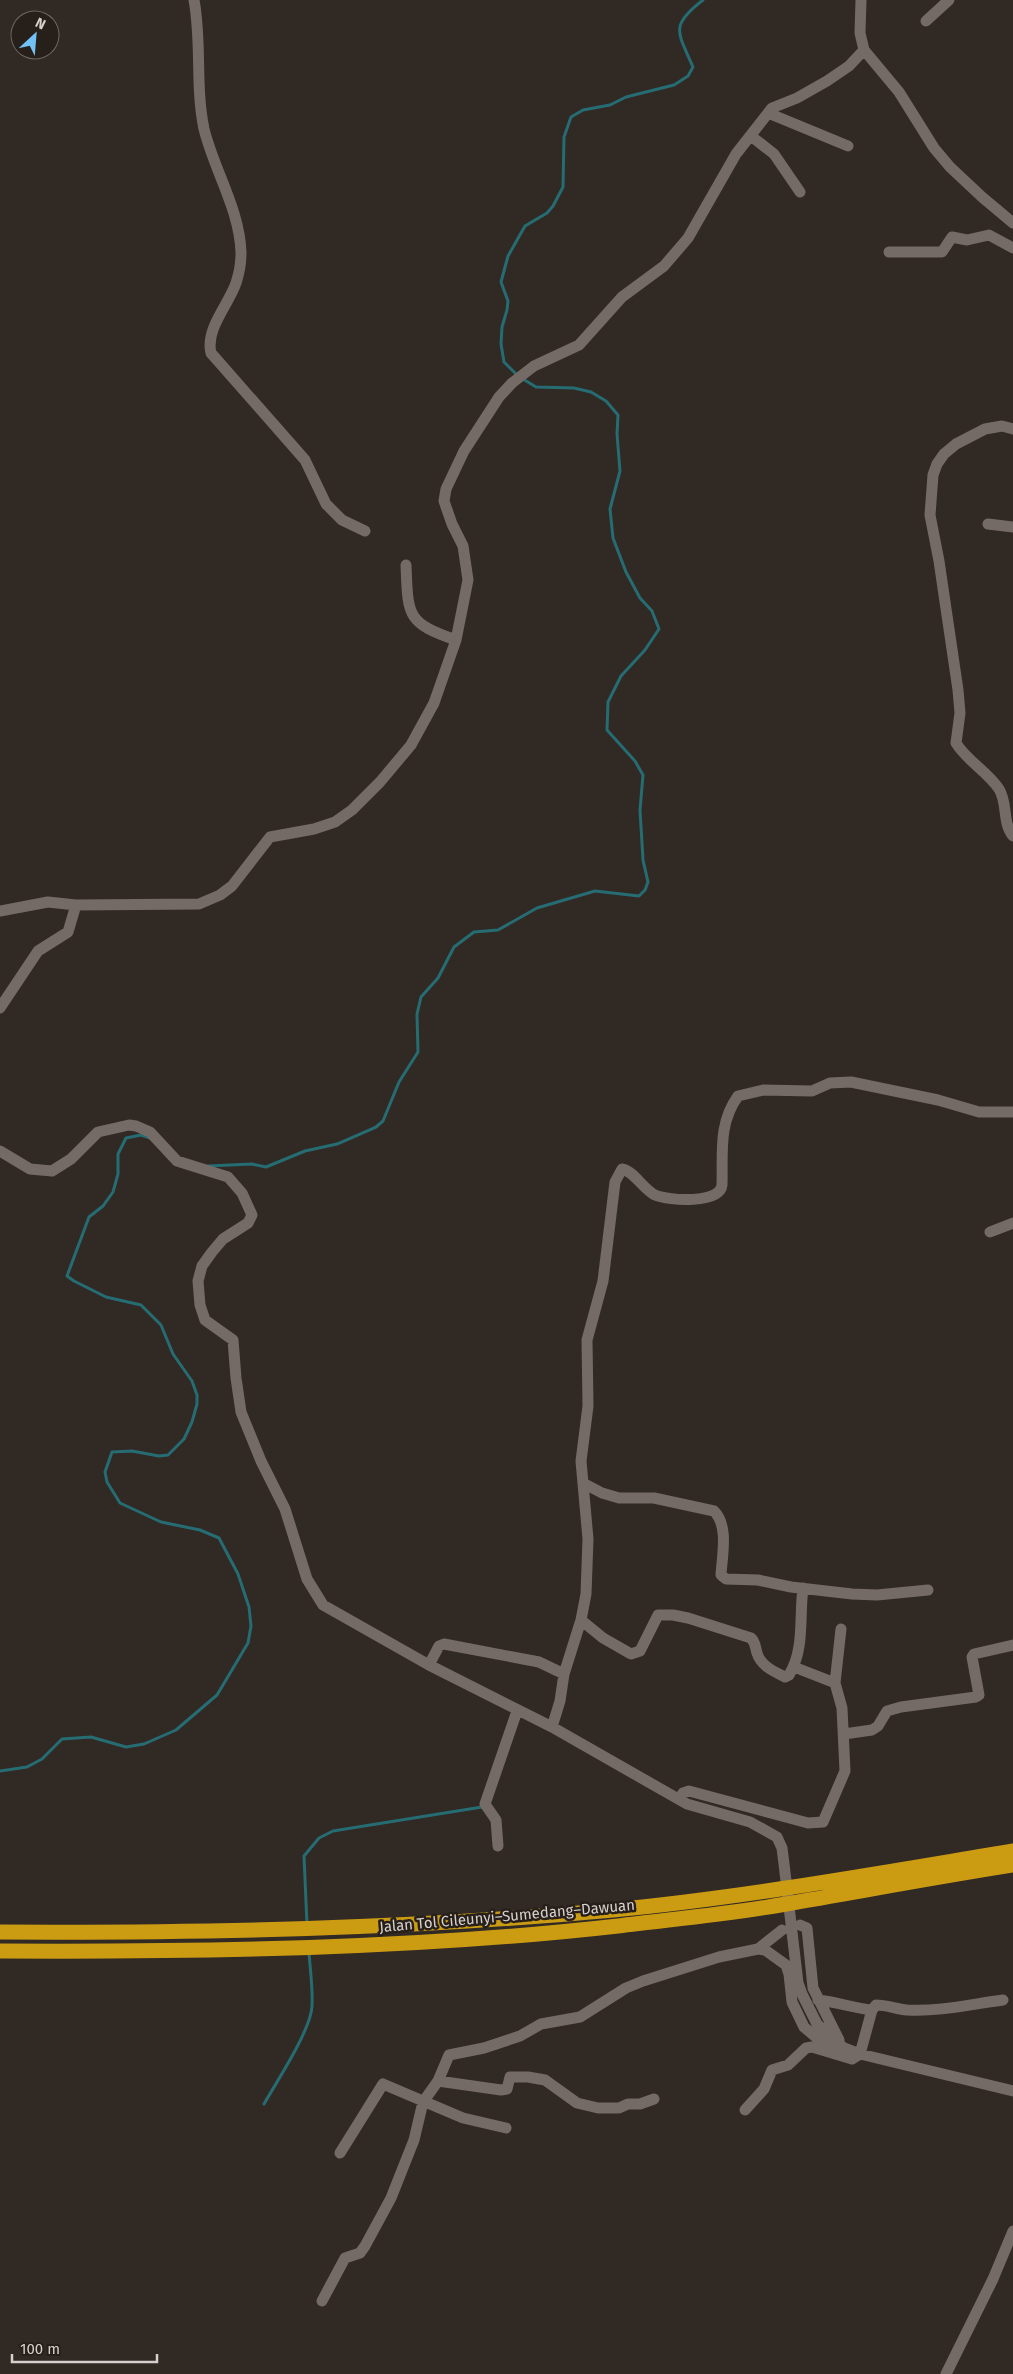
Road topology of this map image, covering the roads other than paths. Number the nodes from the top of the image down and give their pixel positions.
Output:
1 (194, 0) edge
2 (861, 0) edge
3 (949, 0) edge
4 (926, 21) dead end
5 (864, 50) junction
6 (768, 114) junction
7 (751, 136) junction
8 (848, 146) dead end
9 (800, 192) dead end
10 (1013, 223) edge
11 (1013, 248) edge
12 (889, 252) dead end
13 (1013, 429) edge
14 (988, 524) dead end
15 (1013, 527) edge
16 (365, 530) dead end
17 (406, 564) dead end
18 (456, 640) junction
19 (1013, 836) edge
20 (76, 905) junction
21 (0, 911) edge
22 (0, 1008) edge
23 (1013, 1112) edge
24 (0, 1152) edge
25 (1013, 1223) edge
26 (990, 1232) dead end
27 (583, 1483) junction
28 (803, 1588) junction
29 (928, 1590) dead end
30 (581, 1620) junction
31 (840, 1629) dead end
32 (1013, 1645) edge
33 (429, 1665) junction
34 (794, 1668) junction
35 (564, 1674) junction
36 (835, 1683) junction
37 (517, 1710) junction
38 (552, 1727) junction
39 (844, 1734) junction
40 (679, 1799) junction
41 (733, 1804) junction
42 (730, 1816) junction
43 (498, 1846) dead end
44 (1013, 1851) edge
45 (1013, 1865) edge
46 (800, 1925) dead end
47 (782, 1930) dead end
48 (0, 1932) edge
49 (758, 1949) junction
50 (0, 1951) edge
51 (818, 2000) junction
52 (1003, 2000) dead end
53 (872, 2010) junction
54 (844, 2048) junction
55 (860, 2054) junction
56 (438, 2081) junction
57 (1013, 2091) edge
58 (654, 2099) dead end
59 (423, 2102) junction
60 (745, 2110) dead end
61 (506, 2128) dead end
62 (340, 2153) dead end
63 (1013, 2231) edge
64 (322, 2301) dead end
65 (946, 2374) edge

1 - 16 street
2 - 5 street
3 - 4 street
5 - 6 street
5 - 10 street
6 - 7 street
6 - 8 street
7 - 9 street
7 - 18 street
11 - 12 street
13 - 19 street
14 - 15 street
17 - 18 street
18 - 20 street
20 - 21 street
20 - 22 street
23 - 27 street
24 - 33 street
25 - 26 street
27 - 28 street
27 - 30 street
28 - 29 street
28 - 34 street
30 - 34 street
30 - 35 street
31 - 36 street
32 - 39 street
33 - 35 street
33 - 37 street
34 - 36 street
35 - 38 street
36 - 39 street
37 - 38 street
37 - 43 street
38 - 40 street
39 - 41 street
40 - 41 street
40 - 42 street
41 - 42 street
42 - 54 street
44 - 48 highway, Jalan Tol Cileunyi–Sumedang–Dawuan
45 - 50 highway, Jalan Tol Cileunyi–Sumedang–Dawuan
46 - 51 street
47 - 49 street
49 - 54 street
49 - 56 street
51 - 53 street
51 - 54 street
52 - 53 street
53 - 55 street
54 - 55 street
55 - 57 street
55 - 60 street
56 - 58 street
56 - 59 street
59 - 61 street
59 - 62 street
59 - 64 street
63 - 65 street

